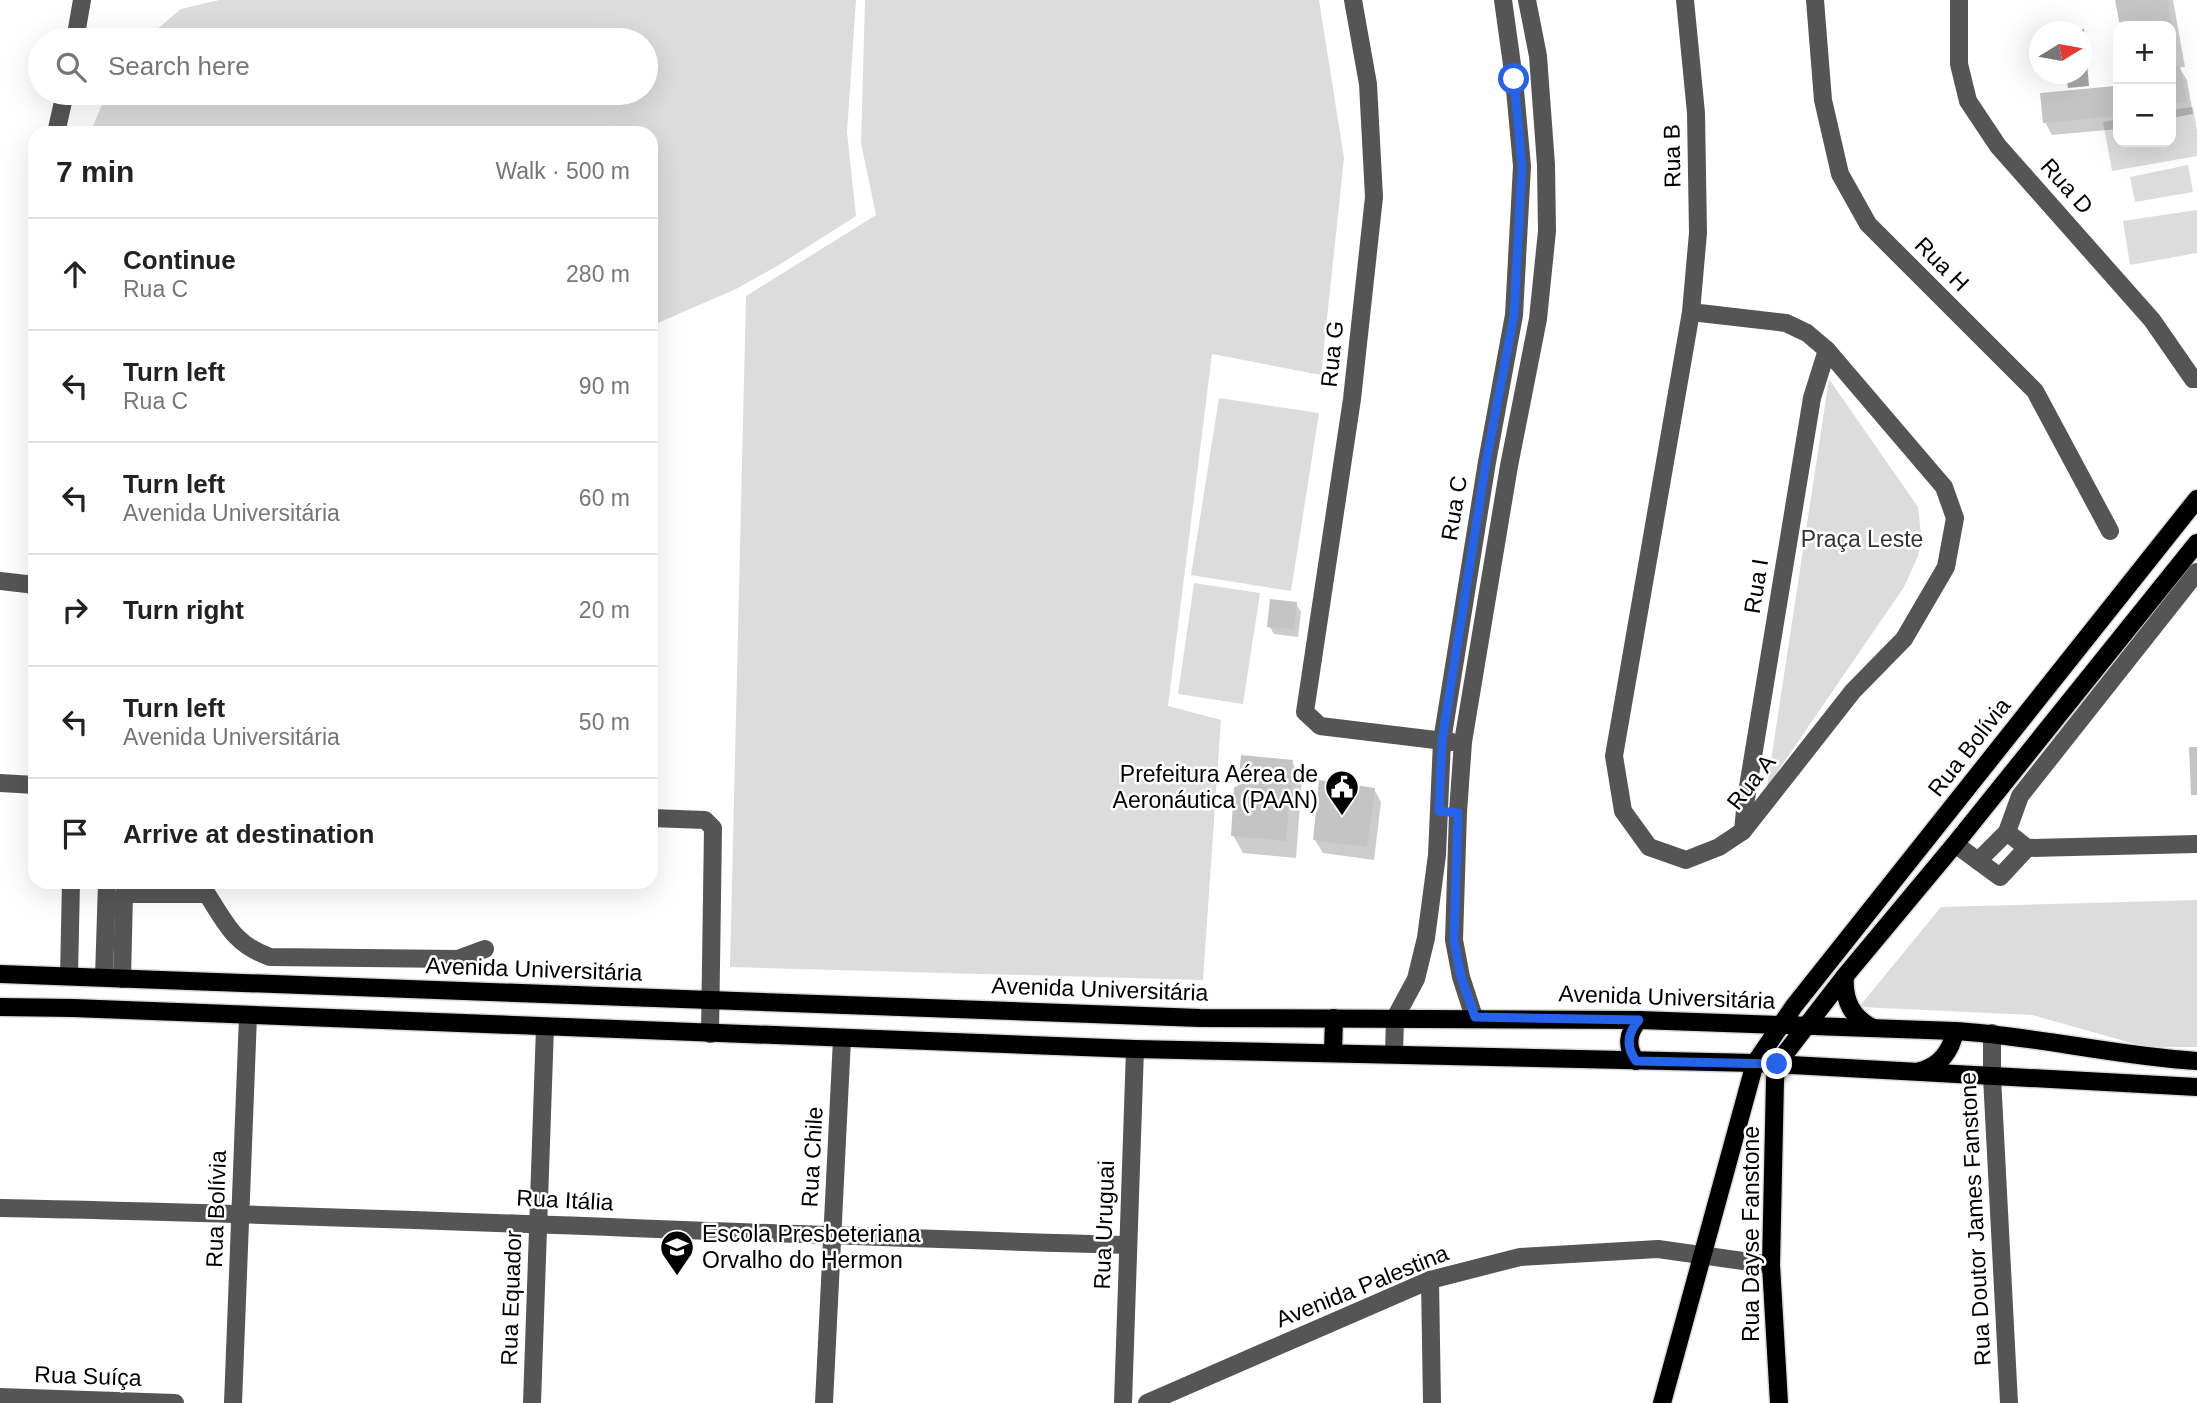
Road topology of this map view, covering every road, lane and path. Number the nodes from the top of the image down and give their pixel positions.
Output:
1 (82, 0) edge
2 (1353, 0) edge
3 (1503, 0) edge
4 (1527, 0) edge
5 (1685, 0) edge
6 (1815, 0) edge
7 (1959, 0) edge
8 (77, 28) edge
9 (62, 105) edge
10 (58, 126) edge
11 (1546, 165) junction
12 (1522, 166) junction
13 (1691, 312) junction
14 (1827, 350) junction
15 (2197, 379) edge
16 (1486, 462) junction
17 (1509, 466) junction
18 (2197, 499) edge
19 (2110, 531) dead end
20 (2197, 543) edge
21 (2197, 572) edge
22 (0, 581) edge
23 (28, 584) edge
24 (1442, 741) junction
25 (1463, 742) junction
26 (0, 783) edge
27 (28, 785) edge
28 (1439, 811) junction
29 (1458, 813) junction
30 (658, 818) edge
31 (1743, 831) junction
32 (2007, 832) junction
33 (2197, 844) edge
34 (1955, 845) junction
35 (2027, 848) junction
36 (1437, 855) junction
37 (1457, 857) junction
38 (1978, 861) junction
39 (71, 889) edge
40 (112, 890) edge
41 (1426, 938) junction
42 (1454, 940) junction
43 (485, 949) dead end
44 (0, 974) edge
45 (69, 976) junction
46 (1845, 976) junction
47 (113, 978) junction
48 (712, 1000) junction
49 (0, 1007) edge
50 (97, 1009) junction
51 (248, 1016) junction
52 (1475, 1017) junction
53 (1334, 1018) junction
54 (1395, 1018) junction
55 (1639, 1020) junction
56 (1781, 1025) junction
57 (1805, 1026) junction
58 (545, 1027) junction
59 (1873, 1028) junction
60 (1955, 1031) junction
61 (1992, 1033) junction
62 (710, 1034) junction
63 (842, 1039) junction
64 (1135, 1049) junction
65 (1333, 1053) junction
66 (1394, 1054) junction
67 (1636, 1061) junction
68 (2197, 1061) edge
69 (1755, 1063) junction
70 (1777, 1064) junction
71 (1917, 1071) junction
72 (1992, 1076) junction
73 (2197, 1087) edge
74 (0, 1208) edge
75 (240, 1213) junction
76 (538, 1223) junction
77 (832, 1237) junction
78 (1128, 1245) junction
79 (1701, 1255) junction
80 (1772, 1265) junction
81 (1430, 1280) junction
82 (0, 1398) edge
83 (175, 1403) edge
84 (233, 1403) edge
85 (532, 1403) edge
86 (824, 1403) edge
87 (1123, 1403) edge
88 (1147, 1403) edge
89 (1432, 1403) edge
90 (1662, 1403) edge
91 (1779, 1403) edge
92 (2009, 1403) edge

1 - 8 street
2 - 24 street, Rua G
3 - 12 street, Rua C
4 - 11 street, Rua C
5 - 13 street, Rua B
6 - 19 street, Rua H
7 - 15 street, Rua D
9 - 10 street
11 - 12 street
11 - 17 street, Rua C
12 - 16 street, Rua C
13 - 14 street, Rua A
13 - 31 street, Rua A
14 - 31 street, Rua I
14 - 31 street, Rua A
16 - 17 street
16 - 24 street, Rua C
17 - 25 street, Rua C
18 - 56 main road, Rua Bolívia
20 - 34 main road
21 - 32 street
22 - 23 street
24 - 25 street
24 - 28 street, Rua C
25 - 29 street, Rua C
26 - 27 street
28 - 29 street
28 - 36 street, Rua C
29 - 37 street, Rua C
30 - 48 street
32 - 35 street
32 - 38 street
33 - 35 street
34 - 38 street
34 - 46 main road
35 - 38 street
36 - 37 street
36 - 41 street, Rua C
37 - 42 street, Rua C
39 - 45 street
40 - 43 street
40 - 47 street
41 - 42 street
41 - 54 street, Rua C
42 - 52 street, Rua C
44 - 45 main road, Avenida Universitária
45 - 47 main road, Avenida Universitária
46 - 57 main road
46 - 59 main road
47 - 48 main road, Avenida Universitária
47 - 50 main road
48 - 53 main road, Avenida Universitária
48 - 62 street
49 - 50 main road
50 - 51 main road
51 - 58 main road
51 - 75 street, Rua Bolívia
52 - 54 main road, Avenida Universitária
52 - 55 main road, Avenida Universitária
53 - 54 main road, Avenida Universitária
53 - 65 main road
54 - 66 street
55 - 56 main road, Avenida Universitária
55 - 67 main road
56 - 57 main road, Avenida Universitária
56 - 69 main road, Rua Bolívia
57 - 59 main road, Avenida Universitária
57 - 70 main road
58 - 62 main road
58 - 76 street, Rua Equador
59 - 60 main road, Avenida Universitária
60 - 61 main road, Avenida Universitária
60 - 71 main road
61 - 68 main road, Avenida Universitária
61 - 72 street, Rua Doutor James Fanstone
62 - 63 main road
63 - 64 main road
63 - 77 street, Rua Chile
64 - 65 main road
64 - 78 street, Rua Uruguai
65 - 66 main road
66 - 67 main road
67 - 69 main road
69 - 70 main road
69 - 79 main road, Rua Bolívia
70 - 71 main road
70 - 80 main road, Rua Dayse Fanstone
71 - 72 main road
72 - 73 main road
72 - 92 street, Rua Doutor James Fanstone
74 - 75 street, Rua Itália
75 - 76 street, Rua Itália
75 - 84 street, Rua Bolívia
76 - 77 street, Rua Itália
76 - 85 street, Rua Equador
77 - 78 street, Rua Itália
77 - 86 street, Rua Chile
78 - 87 street, Rua Uruguai
79 - 80 street, Avenida Palestina
79 - 81 street, Avenida Palestina
79 - 90 main road, Rua Bolívia
80 - 91 main road, Rua Dayse Fanstone
81 - 88 street, Avenida Palestina
81 - 89 street
82 - 83 street, Rua Suíça

